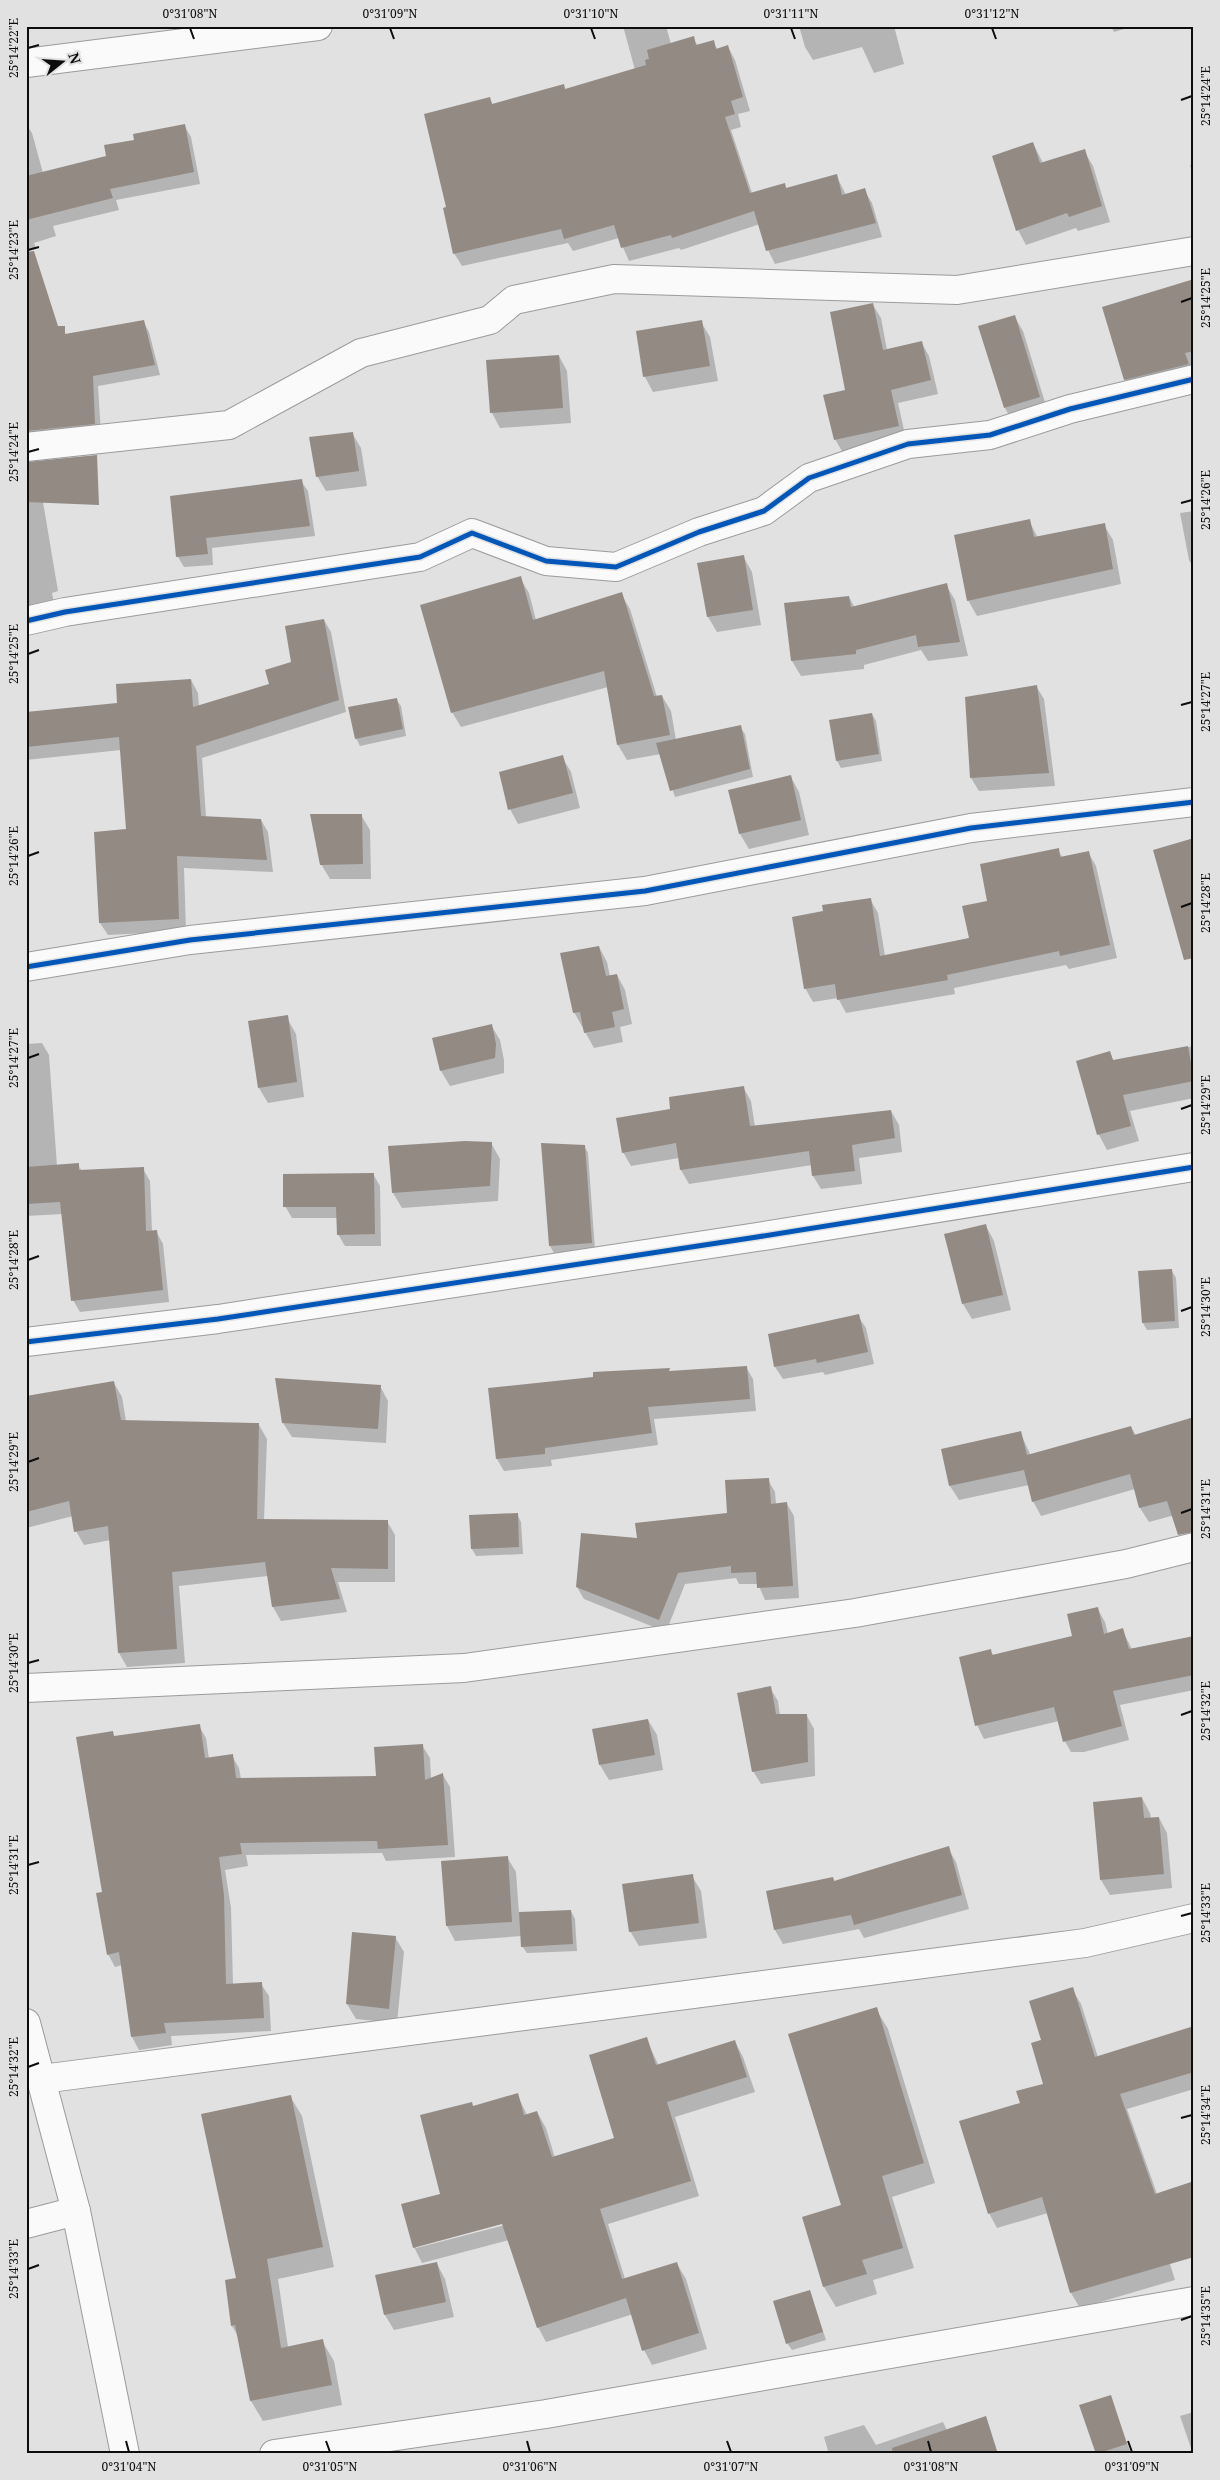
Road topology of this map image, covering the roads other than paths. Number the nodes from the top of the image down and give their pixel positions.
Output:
1 (318, 26) edge
2 (26, 63) edge
3 (1194, 252) edge
4 (1194, 379) edge
5 (26, 447) edge
6 (26, 621) edge
7 (1194, 802) edge
8 (26, 967) edge
9 (1194, 1167) edge
10 (26, 1342) edge
11 (1194, 1547) edge
12 (26, 1688) edge
13 (1194, 1918) edge
14 (26, 2023) edge
15 (42, 2079) junction
16 (76, 2211) junction
17 (26, 2224) edge
18 (1194, 2301) edge
19 (125, 2454) edge
20 (274, 2454) edge

1 - 2 main road
3 - 5 main road
4 - 6 main road
7 - 8 main road
9 - 10 main road
11 - 12 main road
13 - 15 main road
14 - 15 main road
15 - 16 main road
16 - 17 main road
16 - 19 main road
18 - 20 main road

